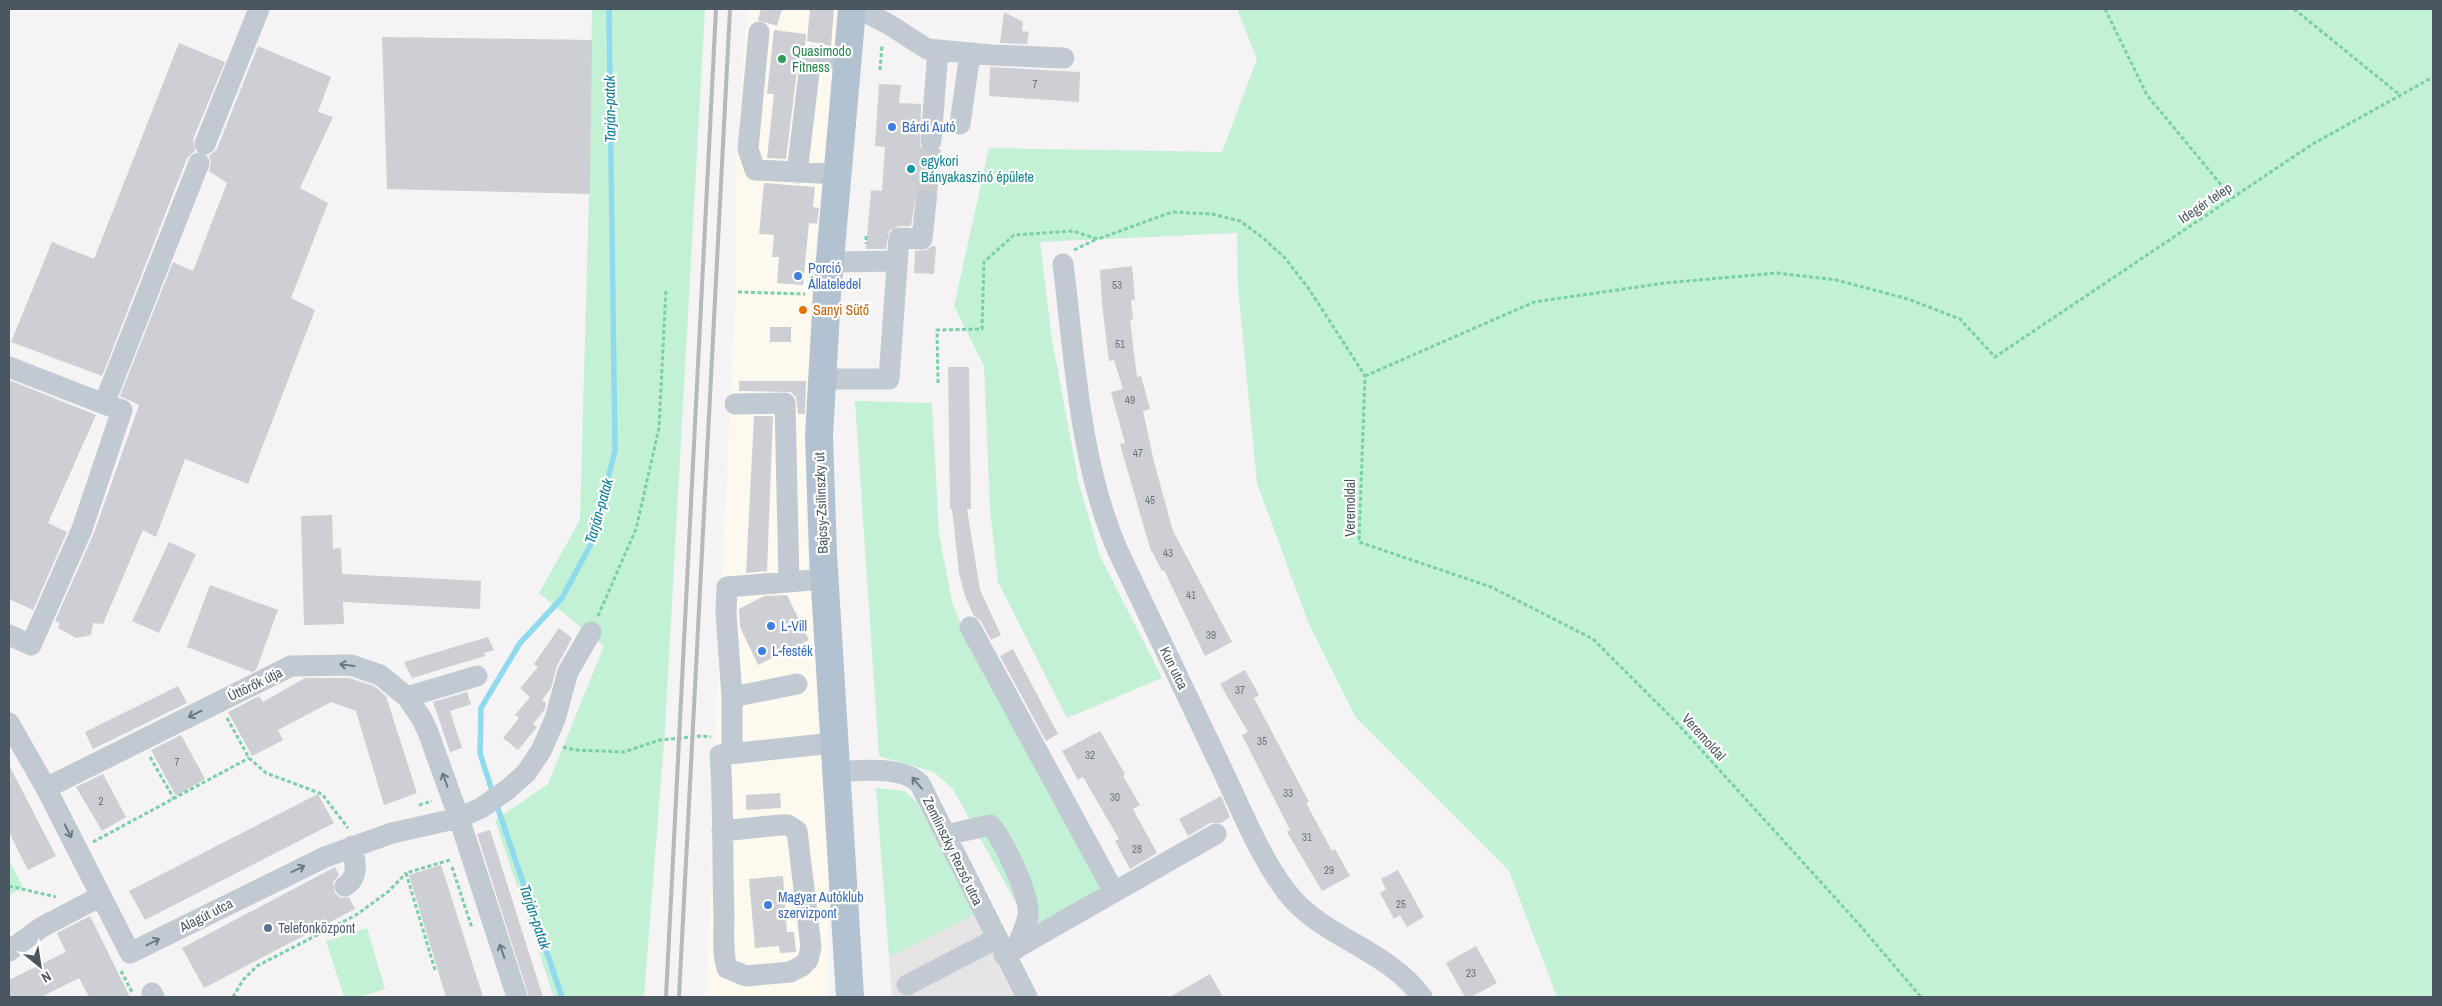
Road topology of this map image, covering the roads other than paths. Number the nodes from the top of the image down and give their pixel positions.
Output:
1 (259, 9) edge
2 (852, 9) edge
3 (859, 9) edge
4 (892, 17) edge
5 (759, 32) dead end
6 (938, 51) junction
7 (970, 53) junction
8 (1064, 58) dead end
9 (848, 61) junction
10 (960, 124) dead end
11 (931, 140) tunnel mouth
12 (797, 173) junction
13 (838, 174) junction
14 (926, 200) tunnel mouth
15 (897, 261) junction
16 (830, 262) junction
17 (1063, 264) road end
18 (9, 367) edge
19 (822, 379) junction
20 (104, 404) junction
21 (735, 404) dead end
22 (824, 579) junction
23 (789, 582) junction
24 (970, 627) dead end
25 (591, 632) road end
26 (9, 635) edge
27 (477, 676) dead end
28 (797, 684) dead end
29 (406, 697) junction
30 (732, 697) junction
31 (9, 723) edge
32 (833, 743) junction
33 (726, 755) junction
34 (836, 772) junction
35 (46, 788) junction
36 (449, 820) junction
37 (722, 831) junction
38 (1216, 834) dead end
39 (946, 835) junction
40 (352, 846) junction
41 (346, 886) dead end
42 (1114, 892) junction
43 (94, 899) junction
44 (1006, 947) junction
45 (9, 951) edge
46 (907, 985) dead end
47 (518, 997) edge
48 (850, 997) edge
49 (1027, 997) edge
50 (1422, 997) edge

1 - 20 street
2 - 9 main road, Bajcsy-Zsilinszky út
3 - 4 street
4 - 6 street
5 - 12 street
6 - 7 street
6 - 11 street
7 - 8 street
7 - 10 street
9 - 12 street
9 - 13 main road, Bajcsy-Zsilinszky út
12 - 13 street
13 - 16 main road, Bajcsy-Zsilinszky út
14 - 15 street
15 - 16 street
15 - 19 street
16 - 19 main road, Bajcsy-Zsilinszky út
17 - 50 street, Kun utca
18 - 20 street
19 - 22 main road, Bajcsy-Zsilinszky út
20 - 26 street
21 - 23 street
22 - 23 street
22 - 32 main road, Bajcsy-Zsilinszky út
23 - 30 street
24 - 42 street
25 - 36 street, Alagút utca
27 - 29 street
28 - 30 street
29 -> 35 street, Úttörők útja
36 -> 29 street, Úttörők útja
30 - 33 street
31 - 35 street
32 - 33 street
32 - 34 main road, Bajcsy-Zsilinszky út
33 - 37 street
39 -> 34 street, Zemlinszky Rezső utca
34 - 48 main road, Bajcsy-Zsilinszky út
35 -> 43 street, Alagút utca
36 - 40 street, Alagút utca
47 -> 36 street, Úttörők útja
37 - 37 street
38 - 42 street
39 - 44 street, Zemlinszky Rezső utca
39 - 44 street
40 - 41 street
43 -> 40 street, Alagút utca
42 - 44 street
43 - 45 street
44 - 46 street
44 - 49 street, Zemlinszky Rezső utca

